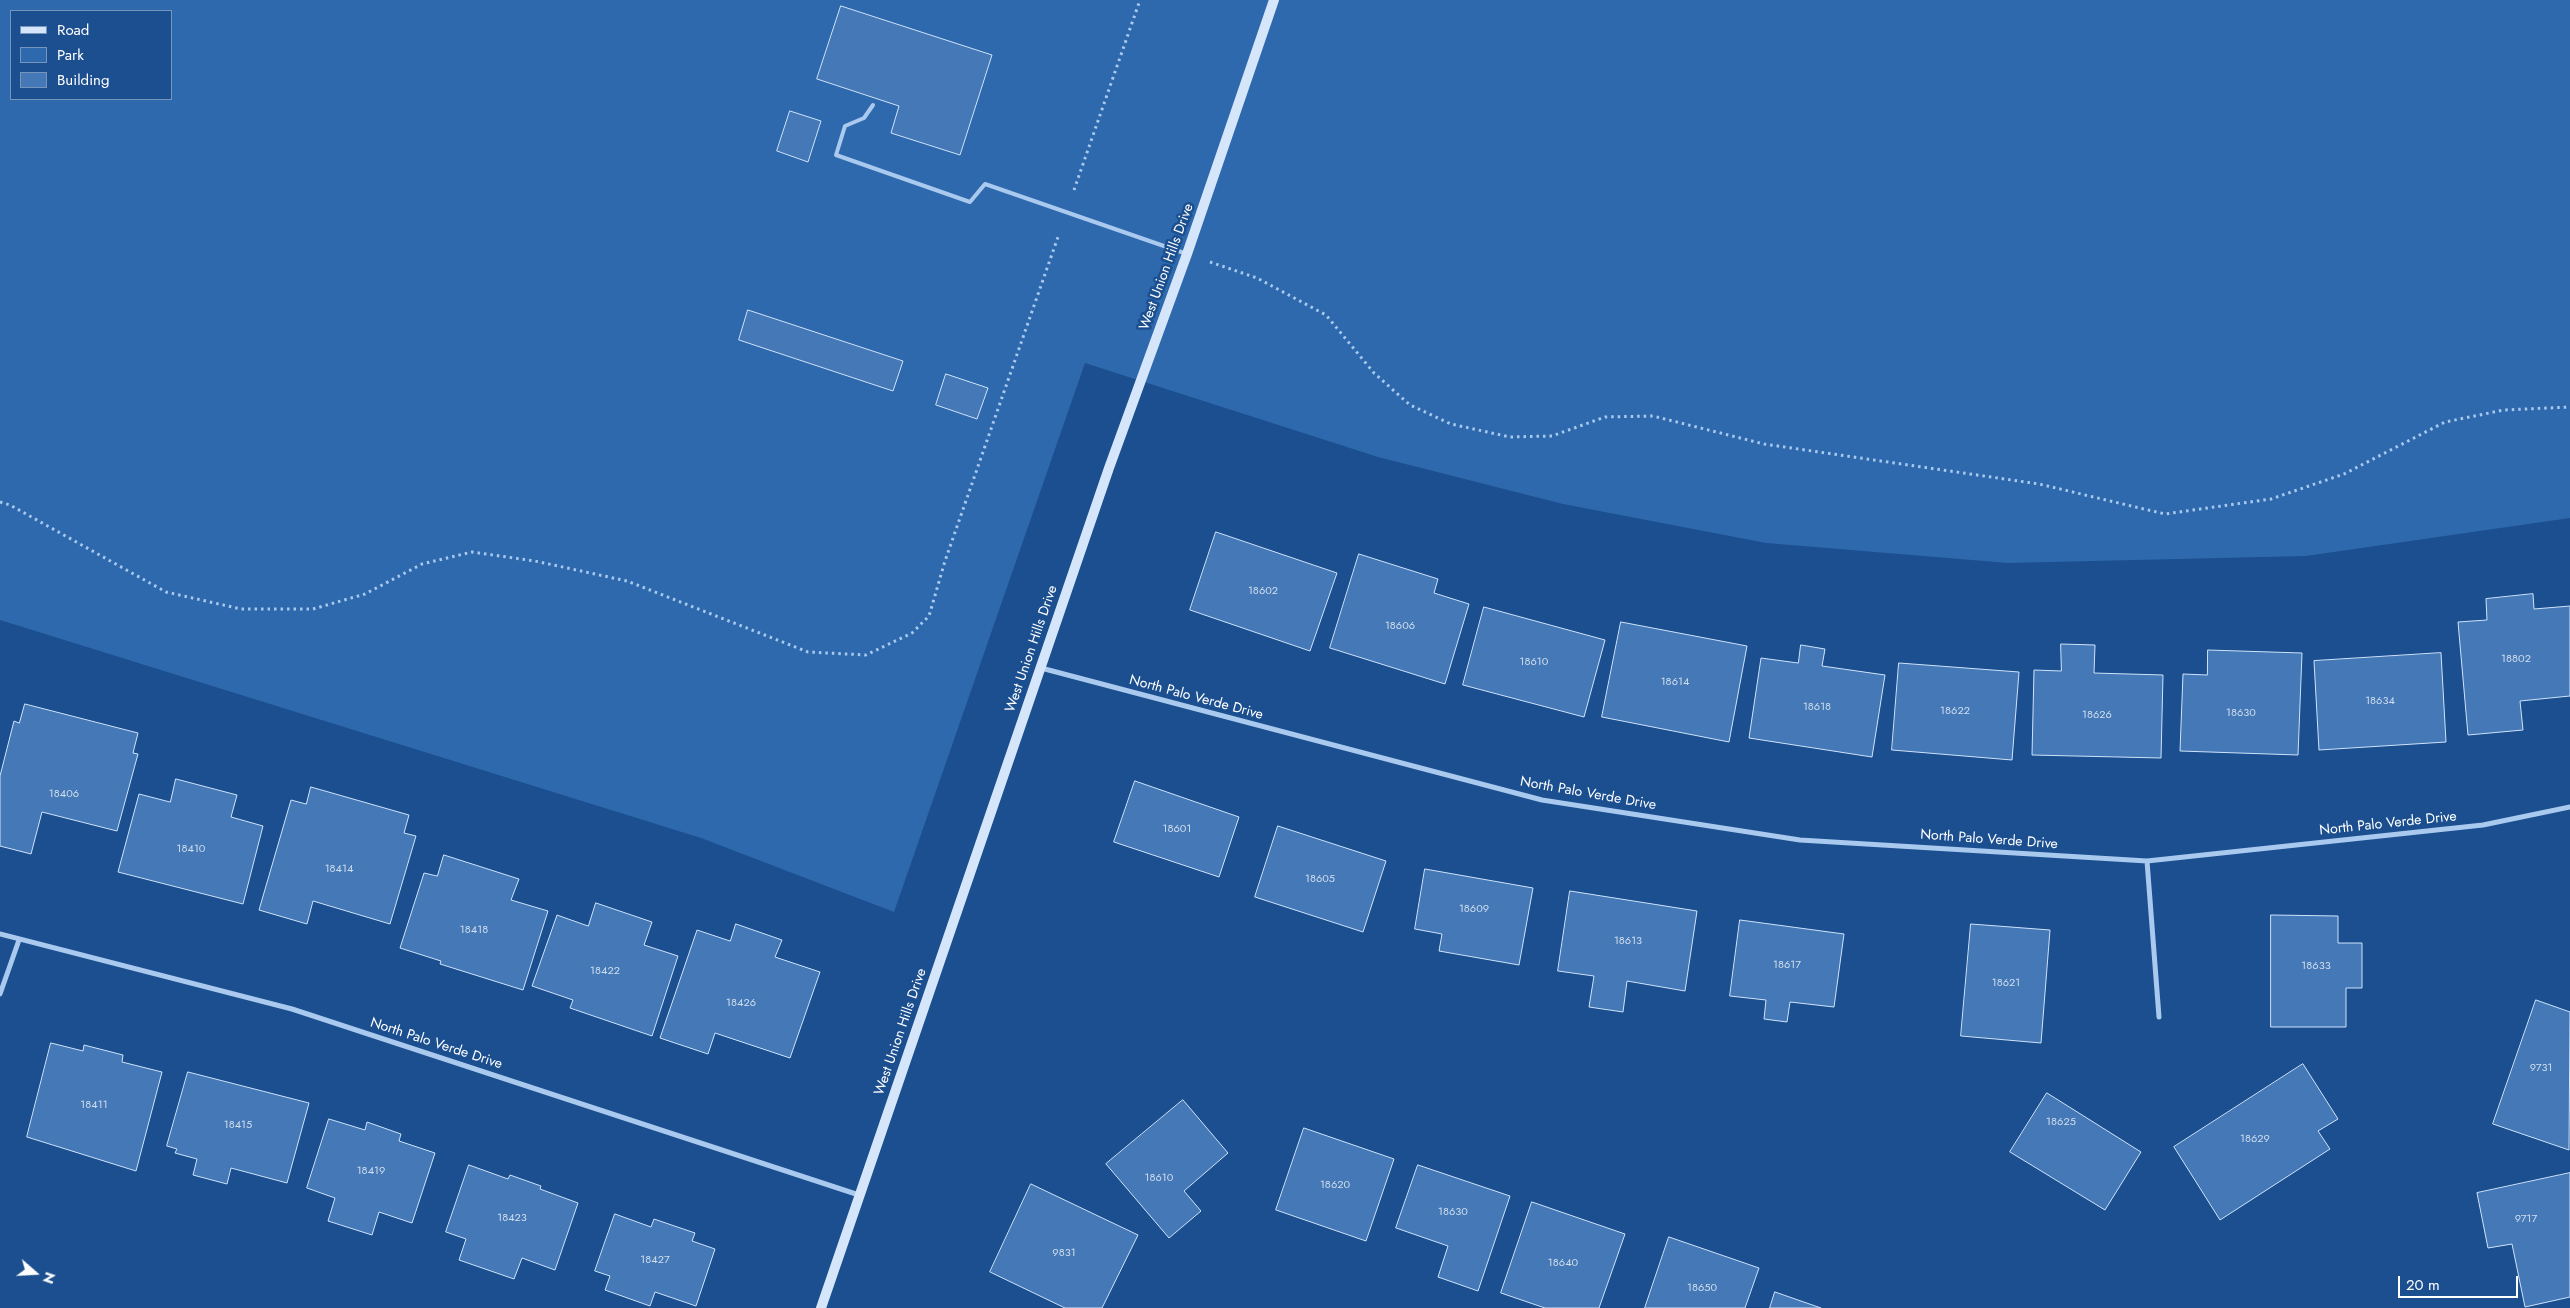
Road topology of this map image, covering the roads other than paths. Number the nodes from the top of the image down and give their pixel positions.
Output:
1 (1274, 0) edge
2 (873, 105) dead end
3 (1187, 254) junction
4 (1040, 668) junction
5 (2570, 807) edge
6 (2147, 862) junction
7 (0, 934) edge
8 (19, 940) junction
9 (0, 994) edge
10 (2159, 1017) dead end
11 (859, 1195) junction
12 (821, 1308) edge

1 - 3 main road, West Union Hills Drive
2 - 3 lane
3 - 4 main road, West Union Hills Drive
4 - 6 street, North Palo Verde Drive
4 - 11 main road, West Union Hills Drive
5 - 6 street, North Palo Verde Drive
6 - 10 street
7 - 8 street, North Palo Verde Drive
8 - 9 street
8 - 11 street, North Palo Verde Drive
11 - 12 main road, West Union Hills Drive

